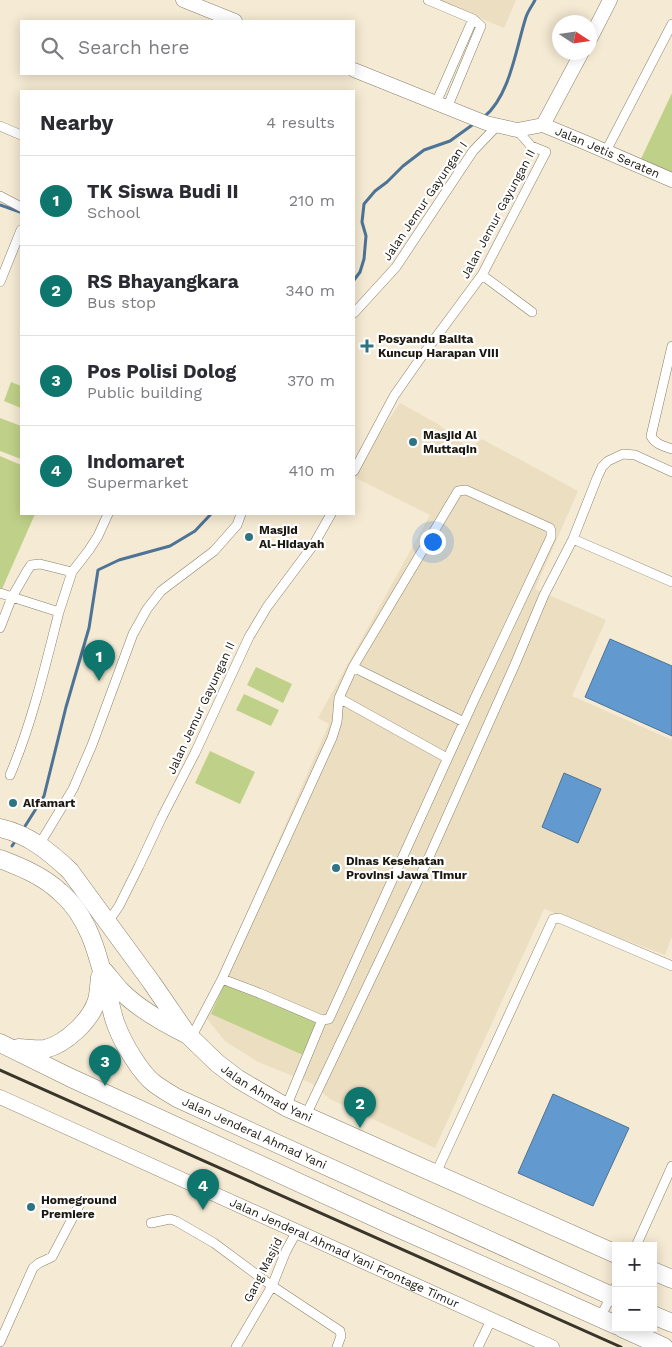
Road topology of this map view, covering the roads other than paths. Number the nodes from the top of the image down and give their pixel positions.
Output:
1 (183, 0) edge
2 (428, 0) edge
3 (610, 0) edge
4 (233, 20) edge
5 (672, 24) edge
6 (597, 25) edge
7 (578, 60) edge
8 (355, 70) edge
9 (441, 106) junction
10 (491, 125) junction
11 (543, 125) junction
12 (0, 126) edge
13 (517, 130) junction
14 (20, 135) edge
15 (606, 151) junction
16 (672, 180) edge
17 (0, 196) edge
18 (20, 206) edge
19 (20, 232) edge
20 (482, 275) junction
21 (0, 282) edge
22 (355, 312) edge
23 (532, 312) dead end
24 (672, 346) edge
25 (672, 449) edge
26 (355, 469) edge
27 (672, 472) edge
28 (108, 515) edge
29 (241, 515) edge
30 (330, 515) edge
31 (573, 539) junction
32 (72, 572) junction
33 (672, 582) edge
34 (0, 593) edge
35 (12, 597) junction
36 (59, 612) junction
37 (0, 628) edge
38 (353, 667) junction
39 (339, 698) junction
40 (464, 722) junction
41 (447, 758) junction
42 (10, 775) dead end
43 (4, 829) edge
44 (33, 841) junction
45 (0, 859) edge
46 (110, 925) junction
47 (672, 966) edge
48 (101, 968) junction
49 (222, 978) junction
50 (322, 1020) junction
51 (189, 1036) junction
52 (5, 1045) edge
53 (0, 1098) edge
54 (286, 1106) junction
55 (306, 1116) junction
56 (672, 1166) edge
57 (436, 1173) junction
58 (82, 1200) dead end
59 (150, 1223) dead end
60 (297, 1231) junction
61 (638, 1242) edge
62 (612, 1252) edge
63 (657, 1273) edge
64 (672, 1280) edge
65 (272, 1286) junction
66 (612, 1292) edge
67 (612, 1303) edge
68 (657, 1317) edge
69 (491, 1320) junction
70 (608, 1322) edge
71 (672, 1323) edge
72 (631, 1332) edge
73 (0, 1342) edge
74 (236, 1347) edge
75 (337, 1347) edge
76 (478, 1347) edge
77 (552, 1347) edge
78 (664, 1347) edge

1 - 4 street
2 - 9 street
3 - 6 street
5 - 15 street
7 - 11 street
8 - 9 street
9 - 10 street
10 - 13 street
10 - 22 street, Jalan Jemur Gayungan I
11 - 13 street
11 - 15 street, Jalan Jetis Seraten
12 - 14 street
13 - 20 street, Jalan Jemur Gayungan II
15 - 16 street, Jalan Jetis Seraten
17 - 18 street
19 - 21 street
20 - 23 street
20 - 26 street, Jalan Jemur Gayungan II
24 - 25 street
27 - 31 street
28 - 32 street
29 - 44 street
30 - 46 street, Jalan Jemur Gayungan II
31 - 33 street
31 - 55 street
32 - 35 street
32 - 36 street
34 - 35 street
35 - 36 street
35 - 37 street
36 - 42 street
38 - 39 street
38 - 40 street
38 - 40 street
39 - 41 street
39 - 49 street
40 - 41 street
41 - 50 street
43 - 44 highway, Jalan Ahmad Yani
44 - 46 highway, Jalan Ahmad Yani
45 - 48 highway, Jalan Jenderal Ahmad Yani
46 - 48 highway
46 - 51 highway, Jalan Ahmad Yani
47 - 57 street
48 - 51 highway
48 - 52 highway
48 - 66 highway, Jalan Jenderal Ahmad Yani
49 - 50 street
49 - 51 street
50 - 54 street
51 - 54 highway, Jalan Ahmad Yani
52 - 70 highway, Jalan Jenderal Ahmad Yani
53 - 60 street, Jalan Jenderal Ahmad Yani Frontage Timur
54 - 55 highway, Jalan Ahmad Yani
55 - 57 highway, Jalan Ahmad Yani
56 - 61 street
57 - 62 highway, Jalan Ahmad Yani
58 - 73 street
59 - 65 street
60 - 65 street, Gang Masjid
60 - 69 street, Jalan Jenderal Ahmad Yani Frontage Timur
63 - 64 highway
65 - 74 street, Gang Masjid
65 - 75 street
67 - 70 street
68 - 71 highway
69 - 76 street
69 - 77 street, Jalan Jenderal Ahmad Yani Frontage Timur
72 - 78 highway

